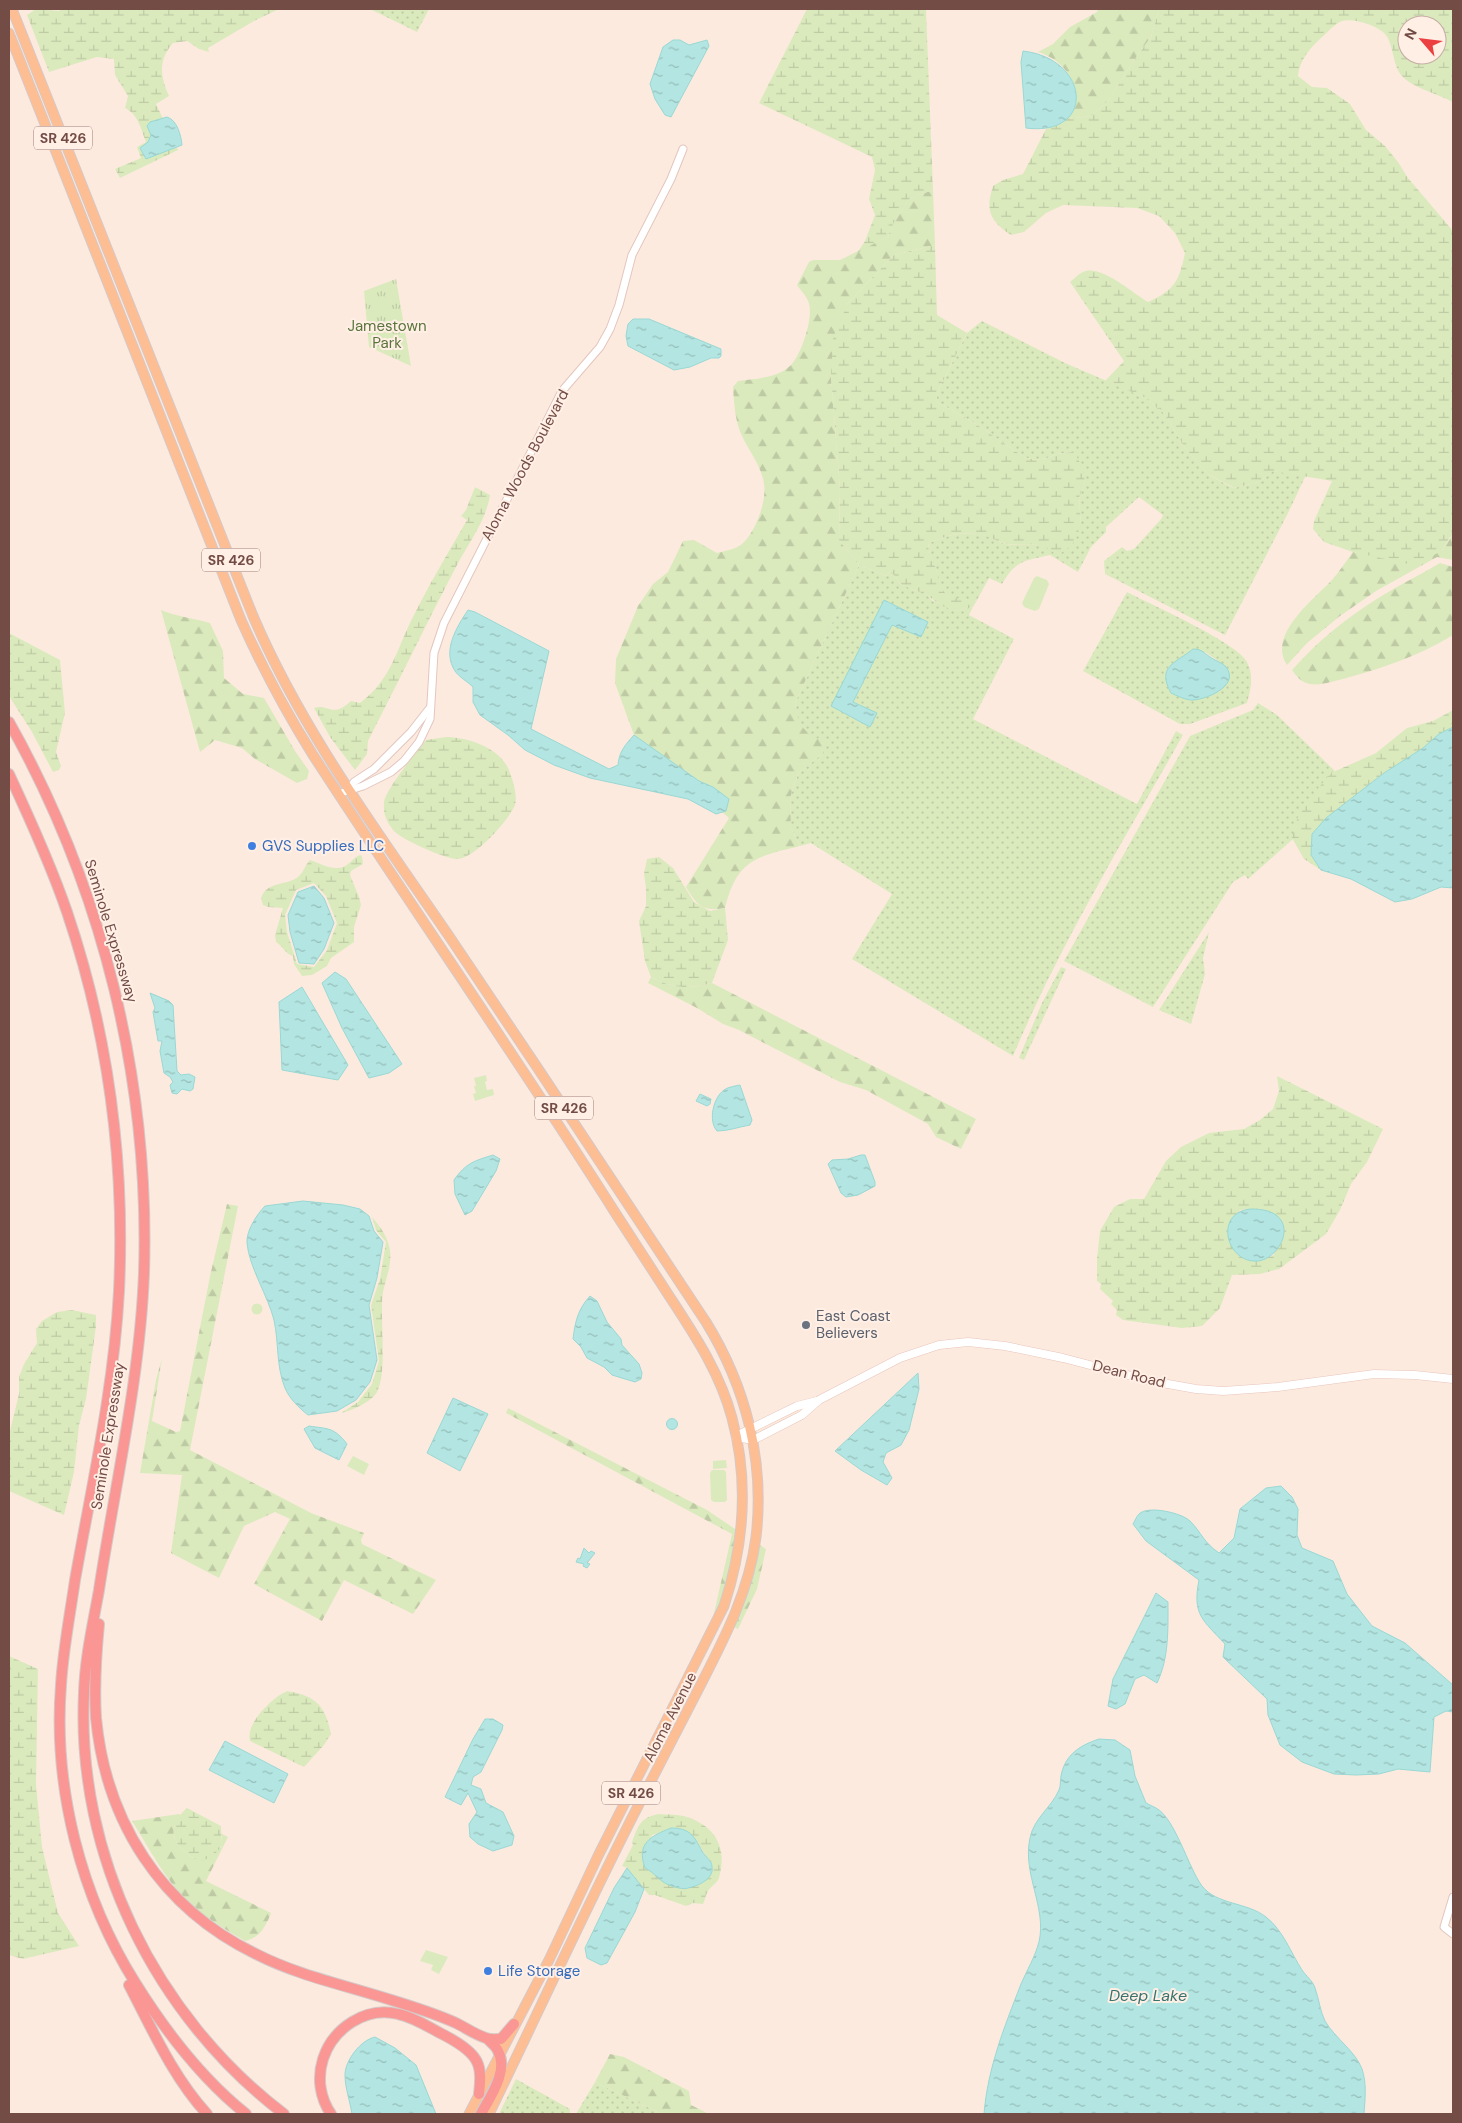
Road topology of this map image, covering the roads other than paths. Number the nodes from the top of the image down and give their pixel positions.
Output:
1 (12, 9) edge
2 (9, 33) edge
3 (683, 149) dead end
4 (84, 224) junction
5 (105, 241) junction
6 (98, 257) junction
7 (115, 266) junction
8 (429, 709) junction
9 (9, 722) edge
10 (9, 774) edge
11 (349, 790) junction
12 (338, 794) junction
13 (636, 1245) junction
14 (664, 1259) junction
15 (1453, 1379) edge
16 (819, 1400) junction
17 (751, 1430) junction
18 (736, 1437) junction
19 (753, 1440) junction
20 (108, 1529) junction
21 (724, 1606) junction
22 (716, 1627) junction
23 (725, 1637) junction
24 (714, 1659) junction
25 (635, 1785) junction
26 (637, 1808) junction
27 (590, 1874) junction
28 (1453, 1897) edge
29 (1453, 1934) edge
30 (119, 1958) junction
31 (561, 1966) junction
32 (514, 2024) junction
33 (488, 2039) junction
34 (500, 2053) junction
35 (479, 2094) junction
36 (207, 2114) edge
37 (246, 2114) edge
38 (284, 2114) edge
39 (331, 2114) edge
40 (469, 2114) edge
41 (481, 2114) edge
42 (489, 2114) edge

1 - 5 main road, SR 426
2 - 4 main road, SR 426
3 - 8 street, Aloma Woods Boulevard
4 - 5 main road
4 - 6 main road, SR 426
5 - 7 main road, SR 426
6 - 7 main road
6 - 12 main road, SR 426
7 - 11 main road, SR 426
8 - 11 street, Aloma Woods Boulevard
8 - 11 street, Aloma Woods Boulevard
9 - 20 highway, Seminole Expressway
10 - 30 highway, Seminole Expressway
11 - 12 street, Aloma Woods Boulevard
11 - 14 main road, SR 426
12 - 13 main road, SR 426
13 - 14 main road
13 - 18 main road, SR 426
14 - 17 main road, SR 426
15 - 16 main road, Dean Road
16 - 17 main road, Dean Road
16 - 19 main road, Dean Road
17 - 18 main road, Dean Road
17 - 19 main road, SR 426
18 - 19 main road
18 - 21 main road, Aloma Avenue / SR 426
19 - 23 main road, Aloma Avenue / SR 426
20 - 33 highway
20 - 38 highway, Seminole Expressway
21 - 22 main road, Aloma Avenue / SR 426
21 - 23 main road
22 - 24 main road
22 - 25 main road, Aloma Avenue / SR 426
23 - 24 main road, Aloma Avenue / SR 426
24 - 26 main road, Aloma Avenue / SR 426
25 - 26 main road
25 - 27 main road, Aloma Avenue / SR 426
26 - 31 main road, Aloma Avenue / SR 426
27 - 31 main road
27 - 32 main road, Aloma Avenue / SR 426
28 - 29 street
30 - 36 highway
30 - 37 highway, Seminole Expressway
31 - 42 main road, Aloma Avenue / SR 426
32 - 33 highway
32 - 34 main road, Aloma Avenue / SR 426
33 - 34 highway
34 - 35 main road, Aloma Avenue / SR 426
34 - 41 highway
35 - 39 highway
35 - 40 main road, Aloma Avenue / SR 426

